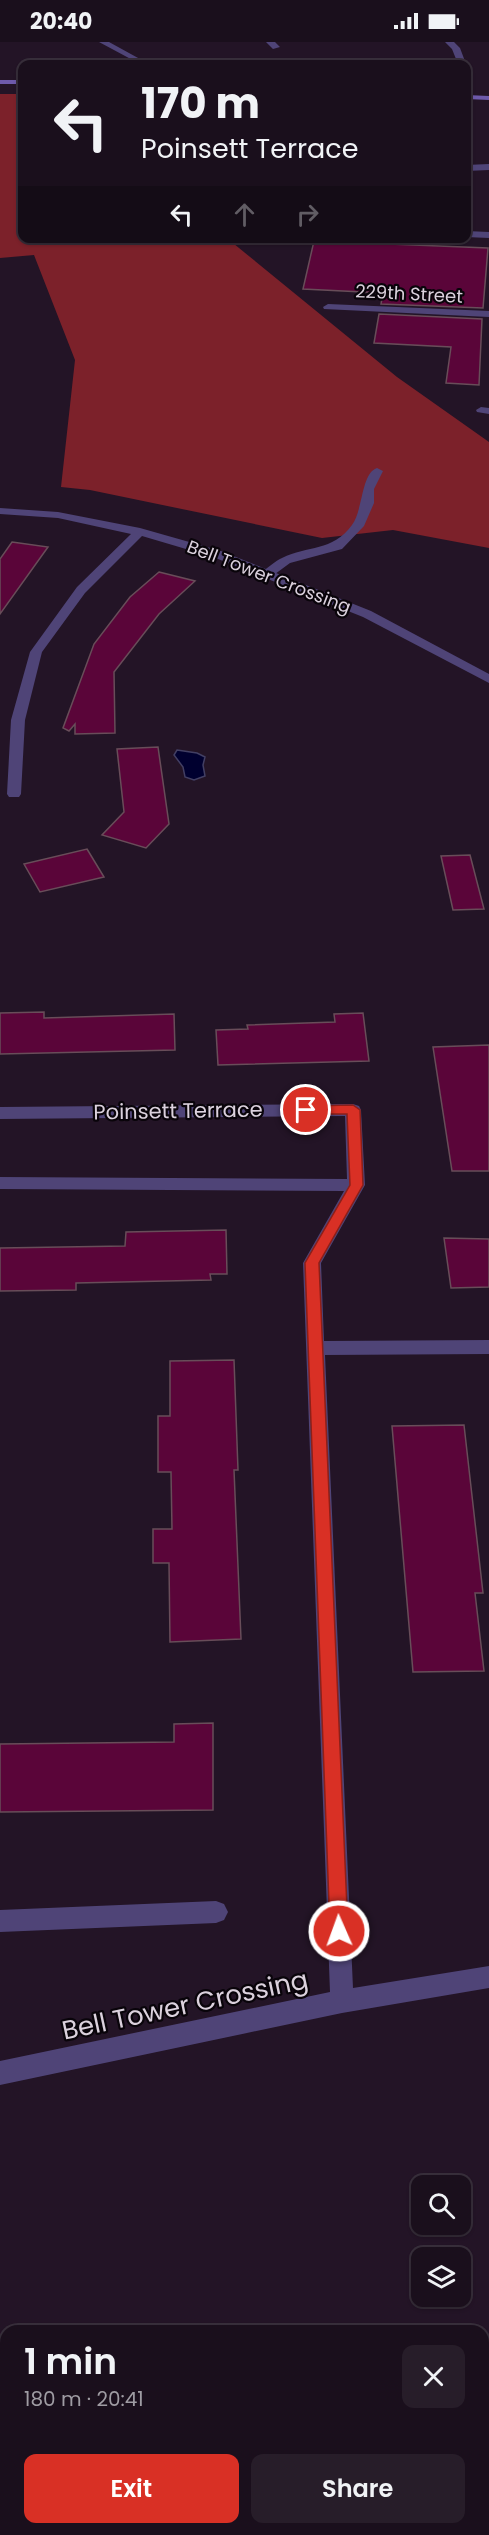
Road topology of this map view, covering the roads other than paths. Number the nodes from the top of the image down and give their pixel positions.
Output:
1 (103, 42) edge
2 (449, 42) edge
3 (137, 60) edge
4 (460, 60) edge
5 (0, 82) edge
6 (18, 82) edge
7 (471, 97) edge
8 (489, 98) edge
9 (489, 167) edge
10 (471, 168) edge
11 (471, 234) edge
12 (489, 235) edge
13 (328, 307) dead end
14 (489, 314) edge
15 (377, 471) dead end
16 (0, 511) edge
17 (140, 532) junction
18 (267, 574) junction
19 (489, 679) edge
20 (14, 794) dead end
21 (0, 1113) edge
22 (0, 1183) edge
23 (356, 1185) junction
24 (489, 1347) edge
25 (314, 1348) junction
26 (216, 1912) dead end
27 (0, 1921) edge
28 (489, 1977) edge
29 (342, 2001) junction
30 (0, 2073) edge

1 - 3 street
2 - 4 street
5 - 6 main road
7 - 8 main road
9 - 10 street
11 - 12 street
13 - 14 street, 229th Street
15 - 18 street
16 - 17 street, Bell Tower Crossing
17 - 18 street, Bell Tower Crossing
17 - 20 street
18 - 19 street, Bell Tower Crossing
21 - 23 street, Poinsett Terrace
22 - 23 street
23 - 25 street
24 - 25 street
25 - 29 street
26 - 27 street
28 - 29 street, Bell Tower Crossing
29 - 30 street, Bell Tower Crossing

